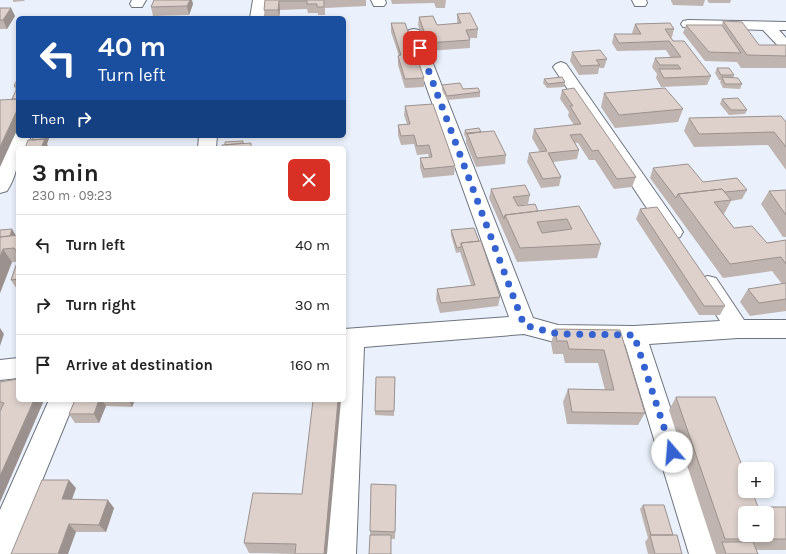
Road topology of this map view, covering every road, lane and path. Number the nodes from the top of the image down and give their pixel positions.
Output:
1 (260, 0) edge
2 (257, 16) edge
3 (688, 24) edge
4 (766, 25) junction
5 (786, 26) edge
6 (414, 33) dead end
7 (786, 46) edge
8 (561, 67) dead end
9 (16, 150) edge
10 (0, 187) edge
11 (681, 244) edge
12 (698, 270) edge
13 (524, 325) junction
14 (738, 329) junction
15 (786, 329) edge
16 (634, 335) junction
17 (348, 339) edge
18 (16, 368) edge
19 (0, 370) edge
20 (346, 400) edge
21 (61, 402) edge
22 (346, 402) edge
23 (0, 545) edge
24 (341, 554) edge
25 (704, 554) edge

1 - 2 street
3 - 4 street
4 - 5 street
4 - 7 street
6 - 13 street
8 - 11 street
9 - 10 street
12 - 14 street
13 - 16 street
13 - 17 street
14 - 15 street
14 - 16 street
16 - 25 street
17 - 20 street
18 - 19 street
21 - 23 street
22 - 24 street

